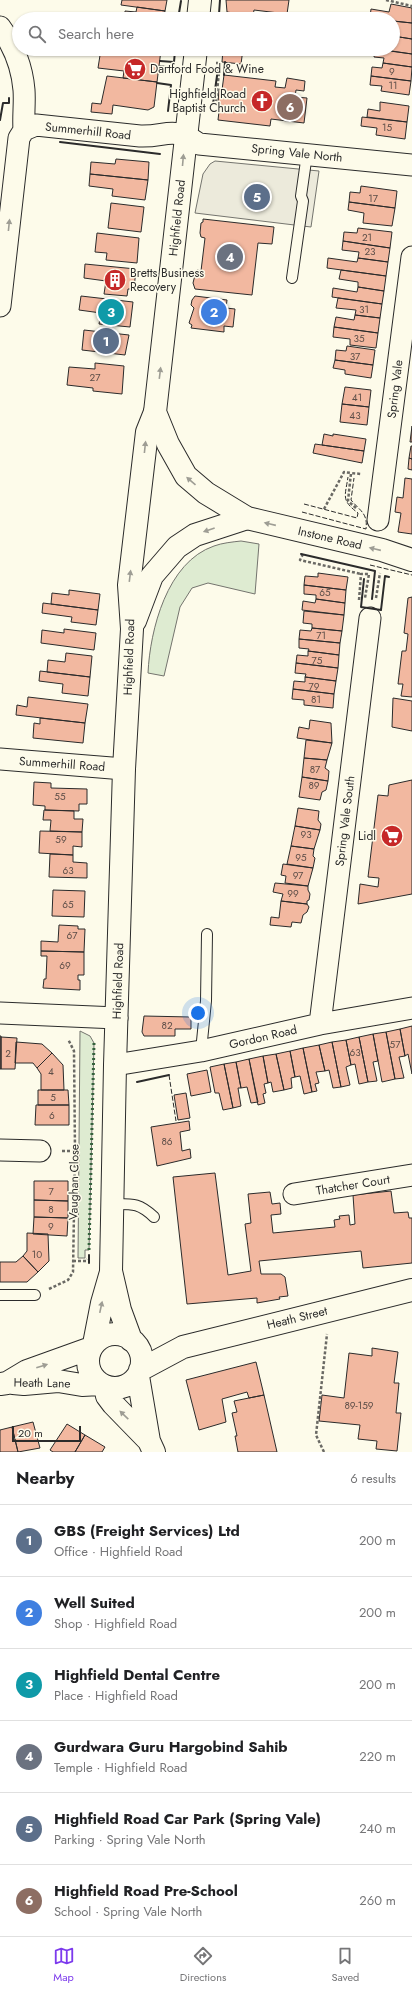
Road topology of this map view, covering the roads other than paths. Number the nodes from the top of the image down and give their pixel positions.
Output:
1 (200, 0) edge
2 (199, 12) edge
3 (0, 27) edge
4 (12, 45) edge
5 (17, 56) edge
6 (195, 56) edge
7 (24, 130) junction
8 (186, 135) junction
9 (307, 154) junction
10 (412, 165) edge
11 (412, 257) edge
12 (292, 278) dead end
13 (0, 306) edge
14 (155, 412) junction
15 (247, 518) junction
16 (378, 520) dead end
17 (412, 560) edge
18 (370, 608) road end
19 (132, 629) junction
20 (0, 759) edge
21 (124, 769) junction
22 (207, 934) dead end
23 (412, 1008) edge
24 (0, 1013) edge
25 (117, 1018) junction
26 (320, 1024) junction
27 (201, 1050) junction
28 (115, 1066) junction
29 (0, 1150) edge
30 (40, 1151) dead end
31 (412, 1176) edge
32 (294, 1194) dead end
33 (112, 1204) junction
34 (154, 1217) dead end
35 (111, 1271) junction
36 (412, 1290) edge
37 (0, 1295) edge
38 (35, 1295) road end
39 (133, 1342) junction
40 (92, 1346) junction
41 (183, 1347) junction
42 (139, 1373) junction
43 (4, 1384) edge
44 (102, 1385) junction
45 (151, 1446) edge

1 - 2 street
3 - 4 street
5 - 7 street
6 - 8 street, Highfield Road
7 - 8 street, Summerhill Road
13 -> 7 street
8 - 9 street, Spring Vale North
14 -> 8 street, Highfield Road
9 - 10 street, Spring Vale North
9 - 12 lane
11 - 16 street, Spring Vale
15 -> 14 street, Instone Road
19 -> 14 street, Highfield Road
17 -> 15 street, Instone Road
15 -> 19 street
18 - 26 street, Spring Vale South
19 - 21 street, Highfield Road
20 - 21 street, Summerhill Road
21 - 25 street, Highfield Road
22 - 27 lane
23 - 26 street, Gordon Road
24 - 25 street
25 - 28 street, Highfield Road
26 - 27 street, Gordon Road
27 - 28 street, Gordon Road
28 - 33 street, Highfield Road
29 - 30 street
31 - 32 street, Thatcher Court
33 - 34 lane
33 - 35 street, Highfield Road
35 - 39 street, Highfield Road
40 -> 35 street, Highfield Road
36 - 41 street, Heath Street
37 - 38 lane
39 - 40 street
39 - 41 street, Heath Street
39 - 42 street
43 -> 40 street, Heath Lane
40 - 44 street
41 - 42 street, Heath Street
42 - 44 street
42 - 45 street
43 - 44 street, Heath Lane
45 -> 44 street

